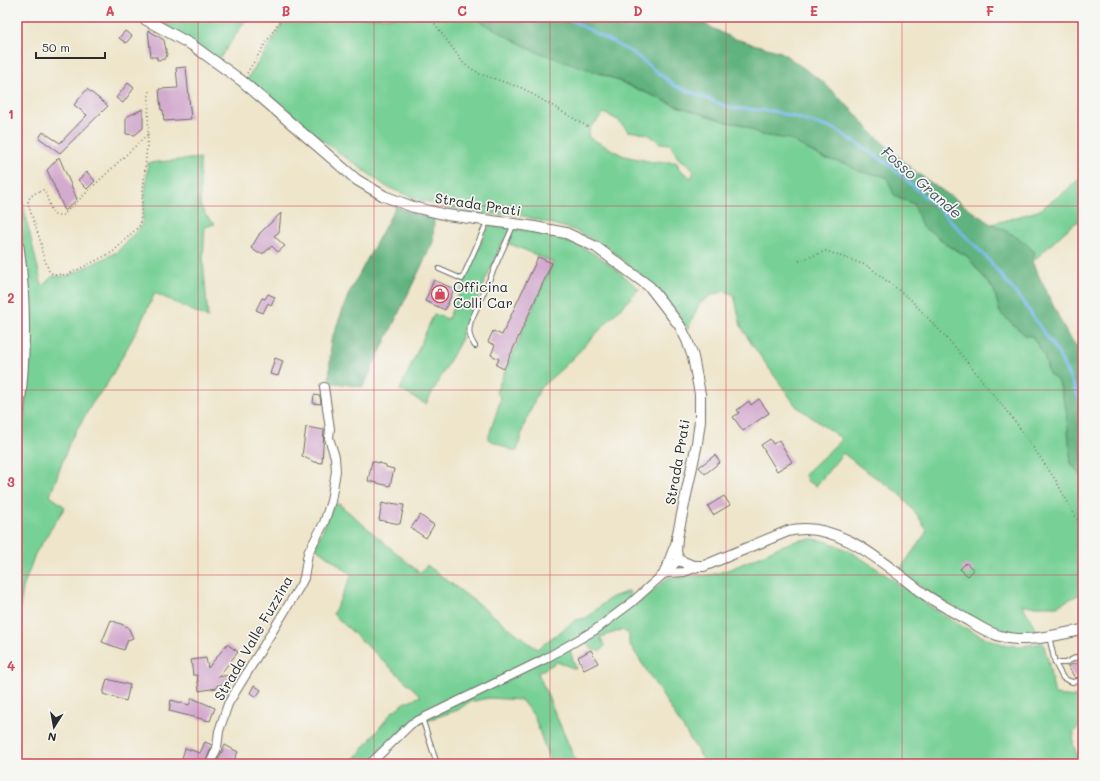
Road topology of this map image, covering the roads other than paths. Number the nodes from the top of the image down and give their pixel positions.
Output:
1 (140, 17) edge
2 (488, 220) junction
3 (515, 224) junction
4 (17, 247) edge
5 (439, 269) dead end
6 (475, 346) dead end
7 (324, 387) dead end
8 (17, 413) edge
9 (677, 538) junction
10 (680, 560) junction
11 (698, 567) junction
12 (663, 575) junction
13 (1083, 630) edge
14 (1049, 636) junction
15 (1083, 654) edge
16 (1056, 663) junction
17 (1083, 680) edge
18 (422, 718) junction
19 (210, 764) edge
20 (370, 764) edge
21 (437, 764) edge

1 - 2 street, Strada Prati
2 - 3 street, Strada Prati
2 - 5 lane
3 - 6 lane
3 - 9 street, Strada Prati
4 - 8 highway
7 - 19 street, Strada Valle Fuzzina
9 - 10 street, Strada Prati
9 - 12 street
10 - 11 street
10 - 12 street
11 - 12 street
11 - 14 street
12 - 18 street
13 - 14 street
14 - 16 lane
15 - 16 lane
16 - 17 lane
18 - 20 street
18 - 21 lane

